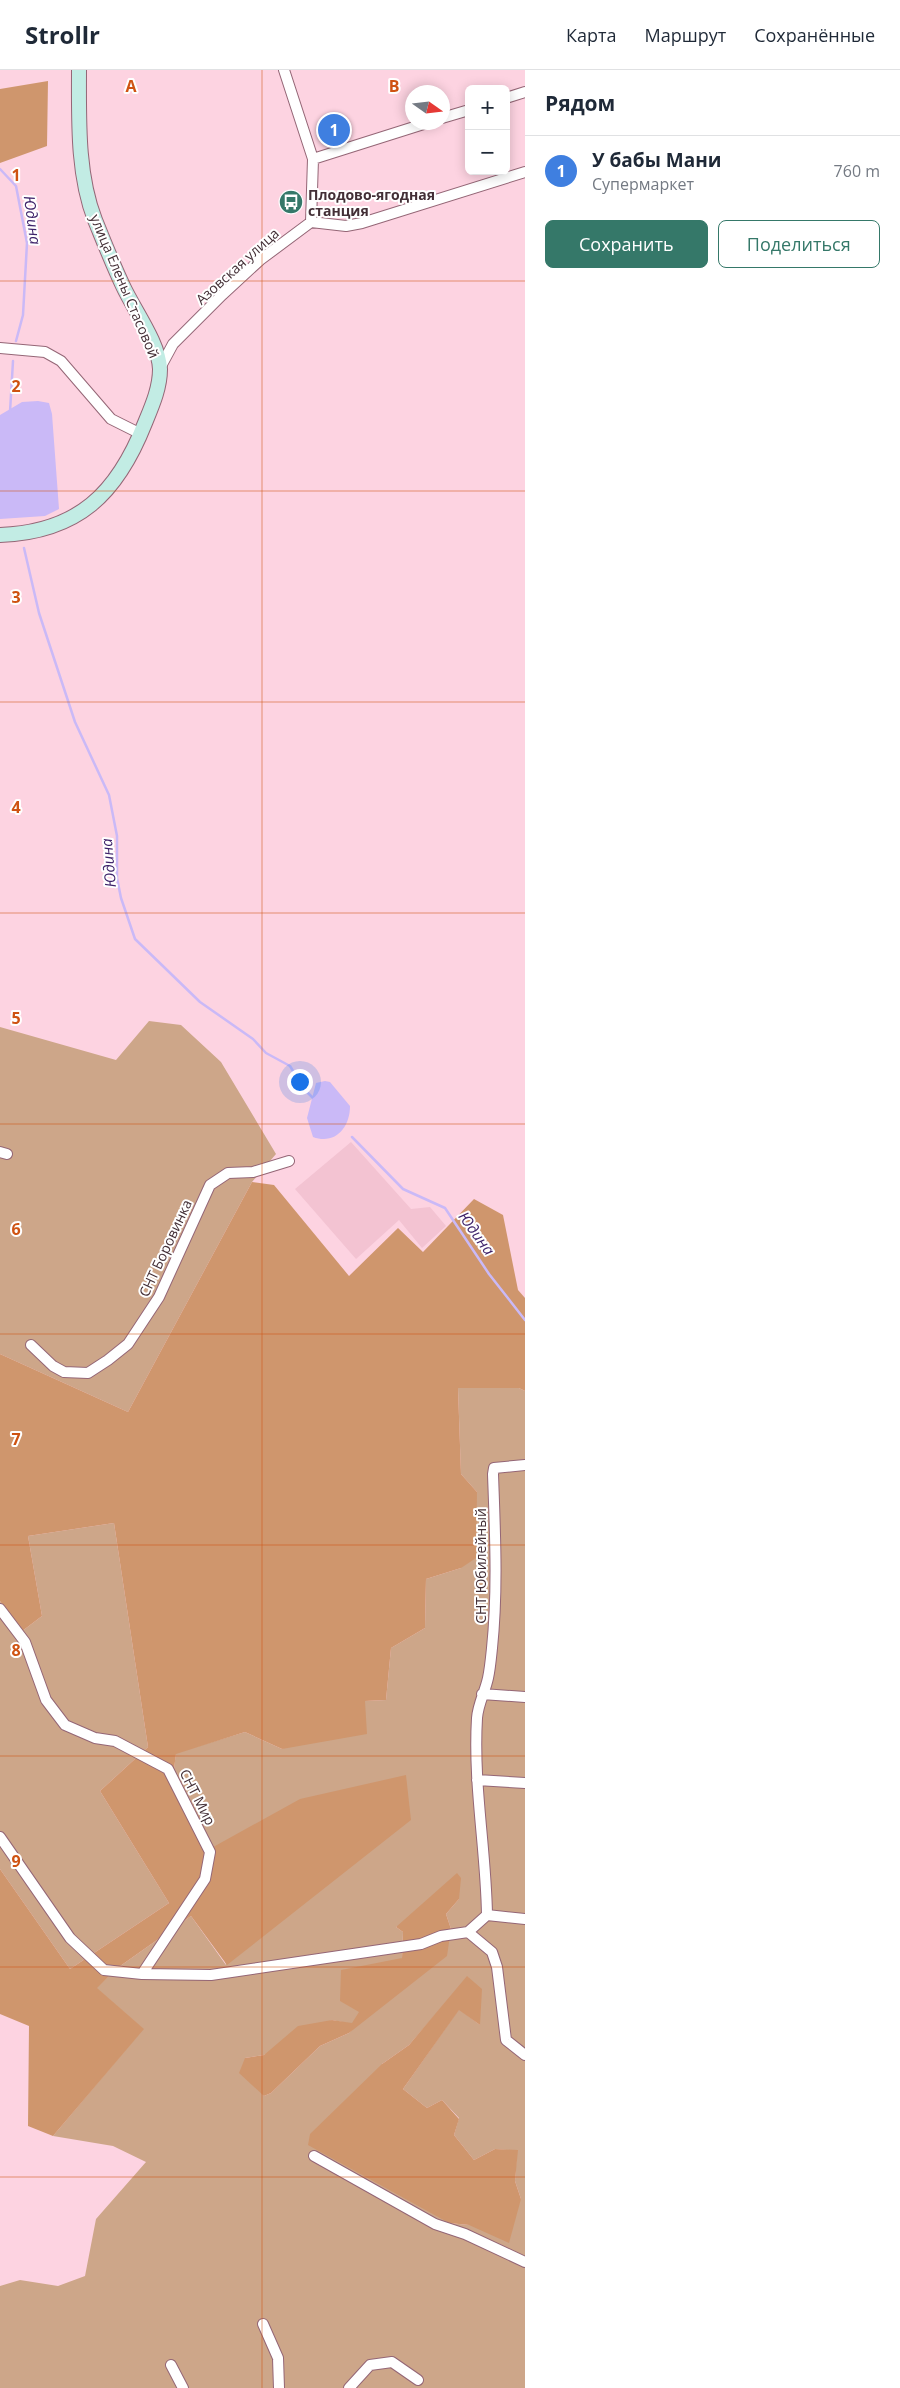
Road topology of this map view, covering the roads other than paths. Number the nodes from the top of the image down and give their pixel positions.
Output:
1 (79, 70) edge
2 (284, 70) edge
3 (525, 92) edge
4 (510, 97) edge
5 (465, 111) edge
6 (450, 116) edge
7 (405, 130) edge
8 (313, 158) junction
9 (525, 172) edge
10 (310, 222) junction
11 (0, 348) edge
12 (160, 368) junction
13 (141, 434) junction
14 (0, 535) edge
15 (289, 1162) dead end
16 (31, 1345) dead end
17 (525, 1465) edge
18 (0, 1609) edge
19 (482, 1694) junction
20 (525, 1697) edge
21 (477, 1780) junction
22 (525, 1783) edge
23 (0, 1837) edge
24 (487, 1915) junction
25 (525, 1919) edge
26 (468, 1932) junction
27 (142, 1974) junction
28 (525, 2055) edge
29 (314, 2156) dead end
30 (525, 2262) edge
31 (263, 2324) dead end
32 (171, 2365) dead end
33 (418, 2380) dead end
34 (184, 2388) edge
35 (279, 2388) edge
36 (349, 2388) edge

1 - 12 main road, улица Елены Стасовой
2 - 8 street
3 - 4 street
5 - 6 street
7 - 8 street
8 - 10 street
9 - 10 street
10 - 12 street, Азовская улица
11 - 13 street
12 - 13 main road, улица Елены Стасовой
13 - 14 main road, улица Елены Стасовой
15 - 16 street, СНТ Боровинка
17 - 19 street, СНТ Юбилейный
18 - 27 street, СНТ Мир
19 - 20 street
19 - 21 street, СНТ Юбилейный
21 - 22 street
21 - 24 street, СНТ Юбилейный
23 - 27 street
24 - 25 street
24 - 26 street
26 - 27 street
26 - 28 street
29 - 30 street
31 - 35 street
32 - 34 street
33 - 36 street

